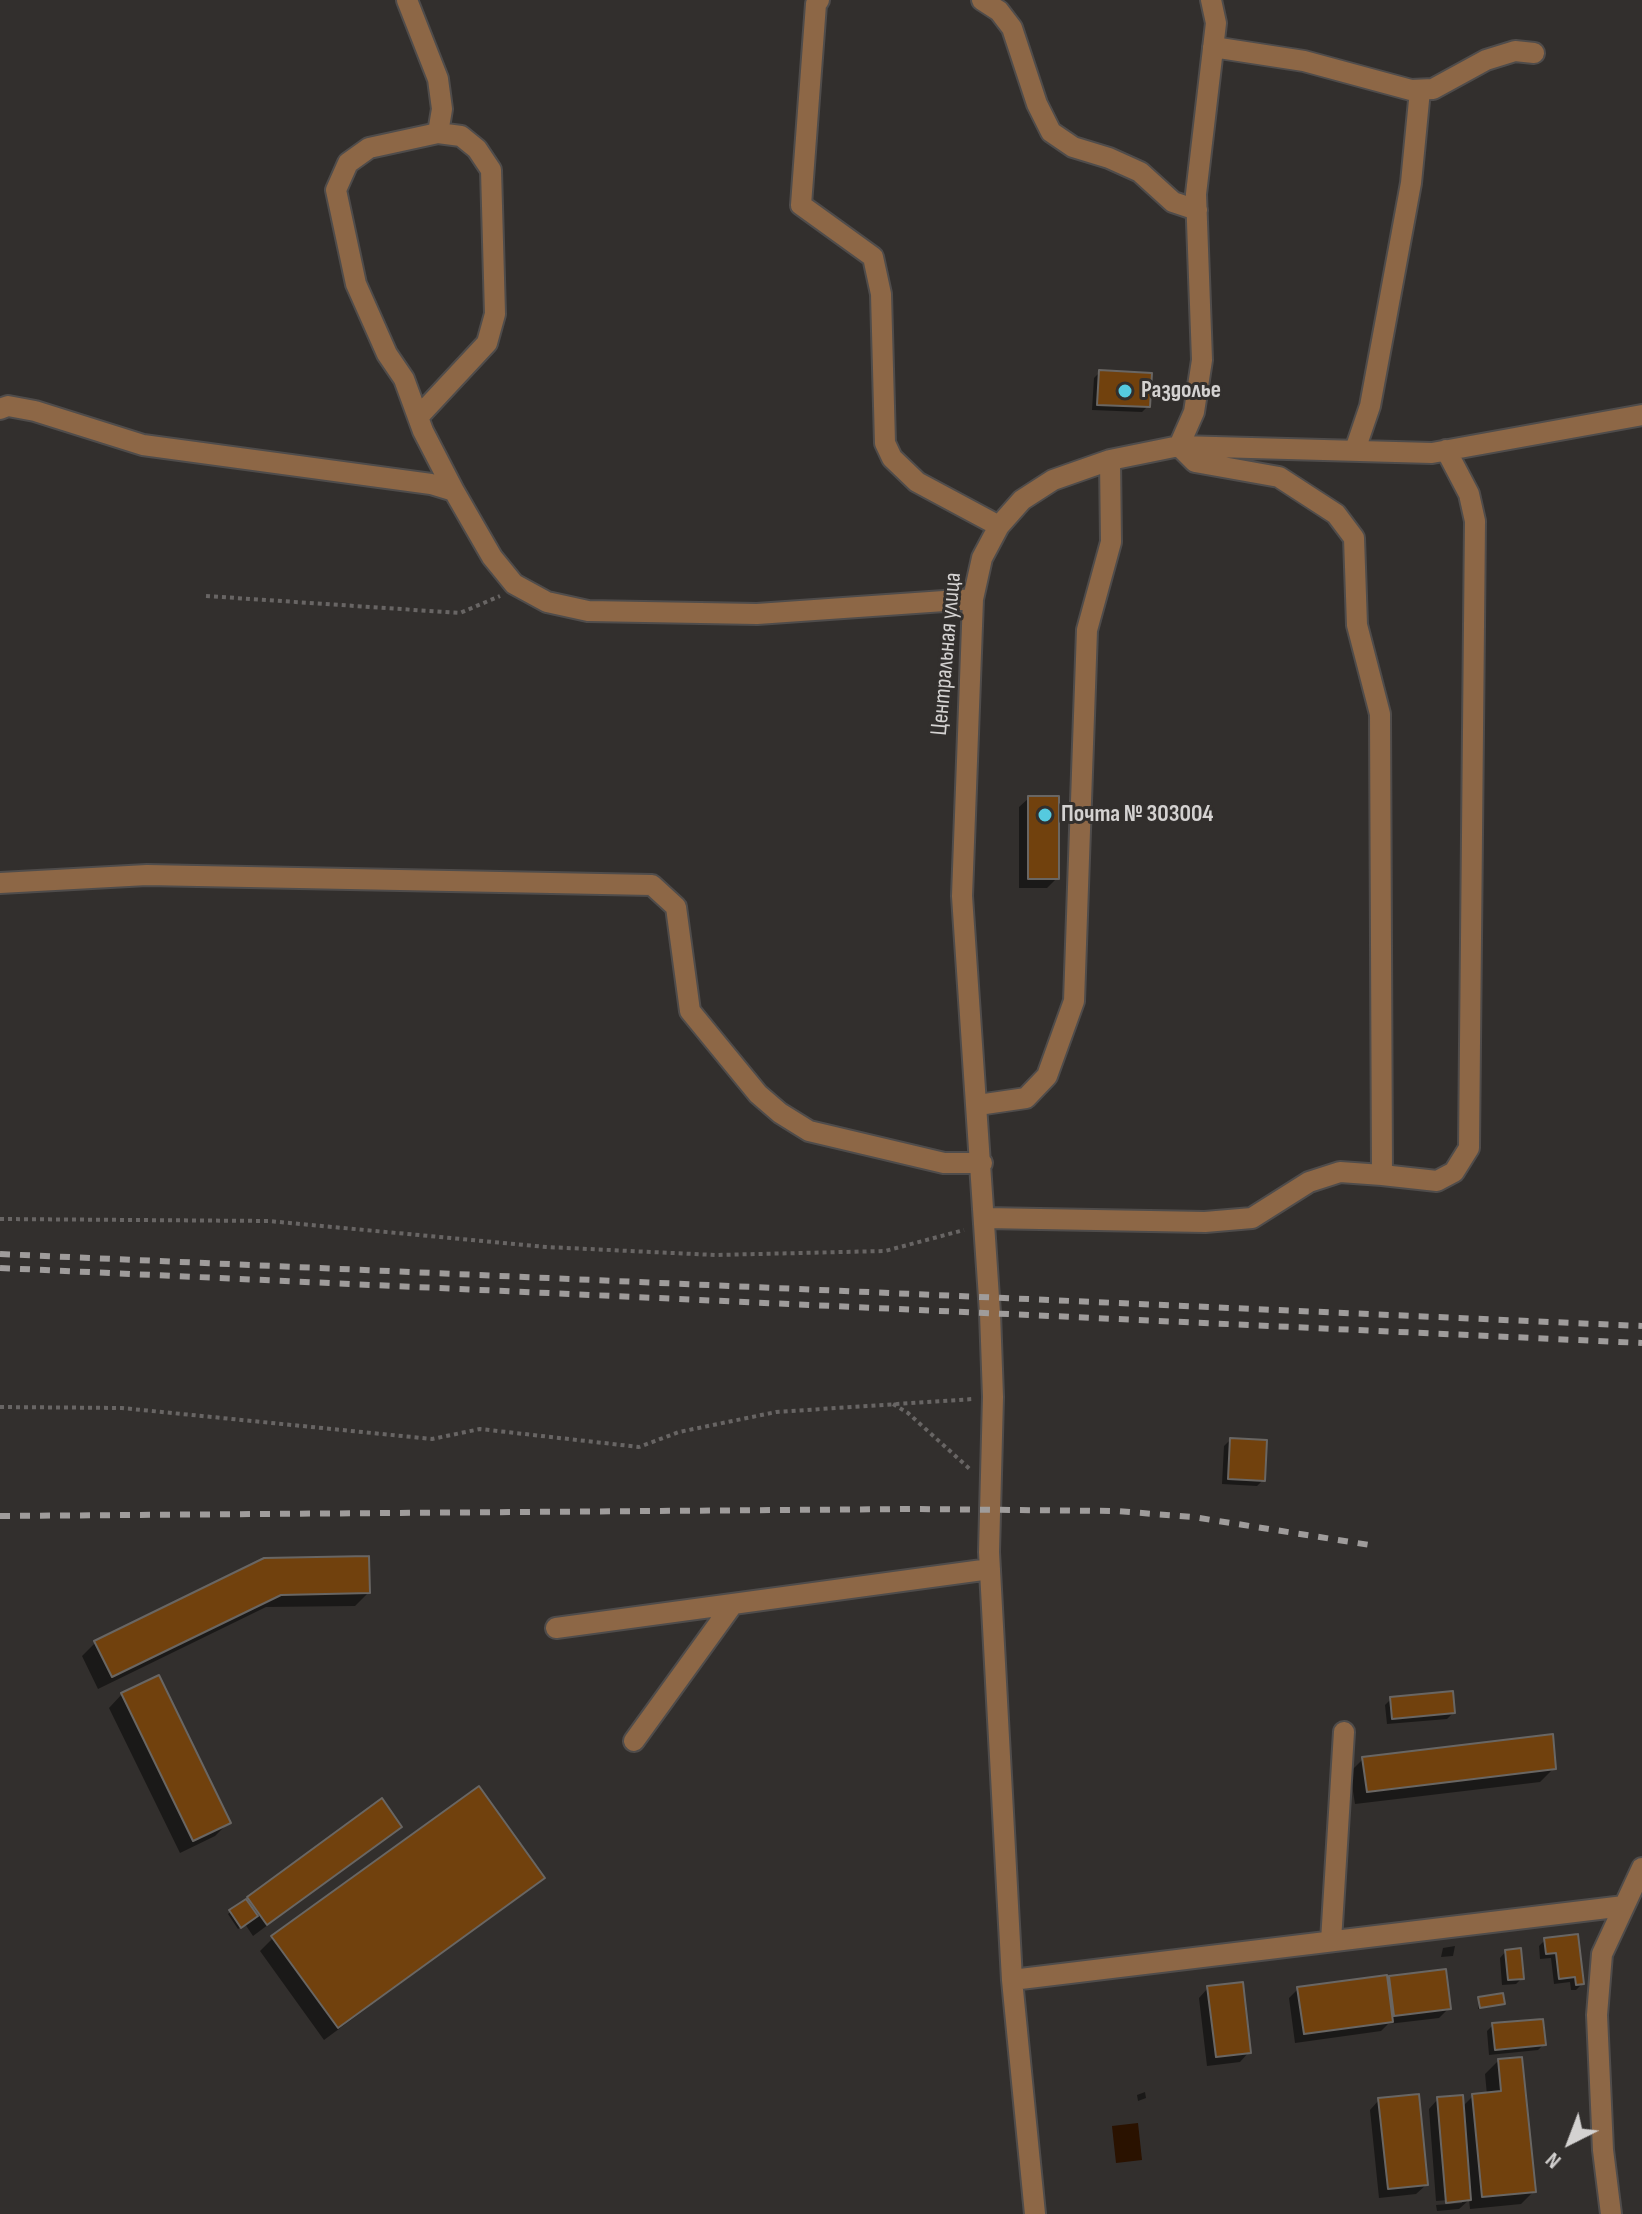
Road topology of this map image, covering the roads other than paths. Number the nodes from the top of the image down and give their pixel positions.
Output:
1 (407, 0) edge
2 (819, 0) edge
3 (982, 0) edge
4 (1211, 0) edge
5 (1213, 47) junction
6 (1534, 53) dead end
7 (1420, 90) junction
8 (438, 133) junction
9 (1197, 210) junction
10 (3, 406) edge
11 (420, 415) junction
12 (1642, 415) edge
13 (1179, 446) junction
14 (1355, 450) junction
15 (1446, 450) junction
16 (1110, 460) junction
17 (454, 491) junction
18 (999, 526) junction
19 (973, 599) junction
20 (0, 883) edge
21 (978, 1105) junction
22 (982, 1163) junction
23 (1382, 1175) junction
24 (986, 1222) junction
25 (990, 1569) junction
26 (733, 1604) junction
27 (556, 1628) dead end
28 (1344, 1732) dead end
29 (634, 1741) dead end
30 (1642, 1868) edge
31 (1624, 1906) junction
32 (1331, 1941) junction
33 (1012, 1980) junction
34 (1035, 2214) edge
35 (1611, 2214) edge

1 - 8 street
2 - 18 street
3 - 9 street
4 - 5 street
5 - 7 street
5 - 9 street
6 - 7 street
7 - 14 street
8 - 11 street
8 - 11 street
9 - 13 street
10 - 17 street
11 - 17 street
12 - 15 street, Центральная улица
13 - 14 street, Центральная улица
13 - 16 street, Центральная улица
13 - 23 street
14 - 15 street, Центральная улица
15 - 23 street
16 - 18 street, Центральная улица
16 - 21 street
17 - 19 street
18 - 19 street, Центральная улица
19 - 21 street, Центральная улица
20 - 22 street
21 - 22 street, Центральная улица
22 - 24 street, Центральная улица
23 - 24 street
24 - 25 street, Центральная улица
25 - 26 street
25 - 33 street, Центральная улица
26 - 27 street
26 - 29 street
28 - 32 street
30 - 31 street
31 - 32 street
31 - 35 street
32 - 33 street
33 - 34 street, Центральная улица

